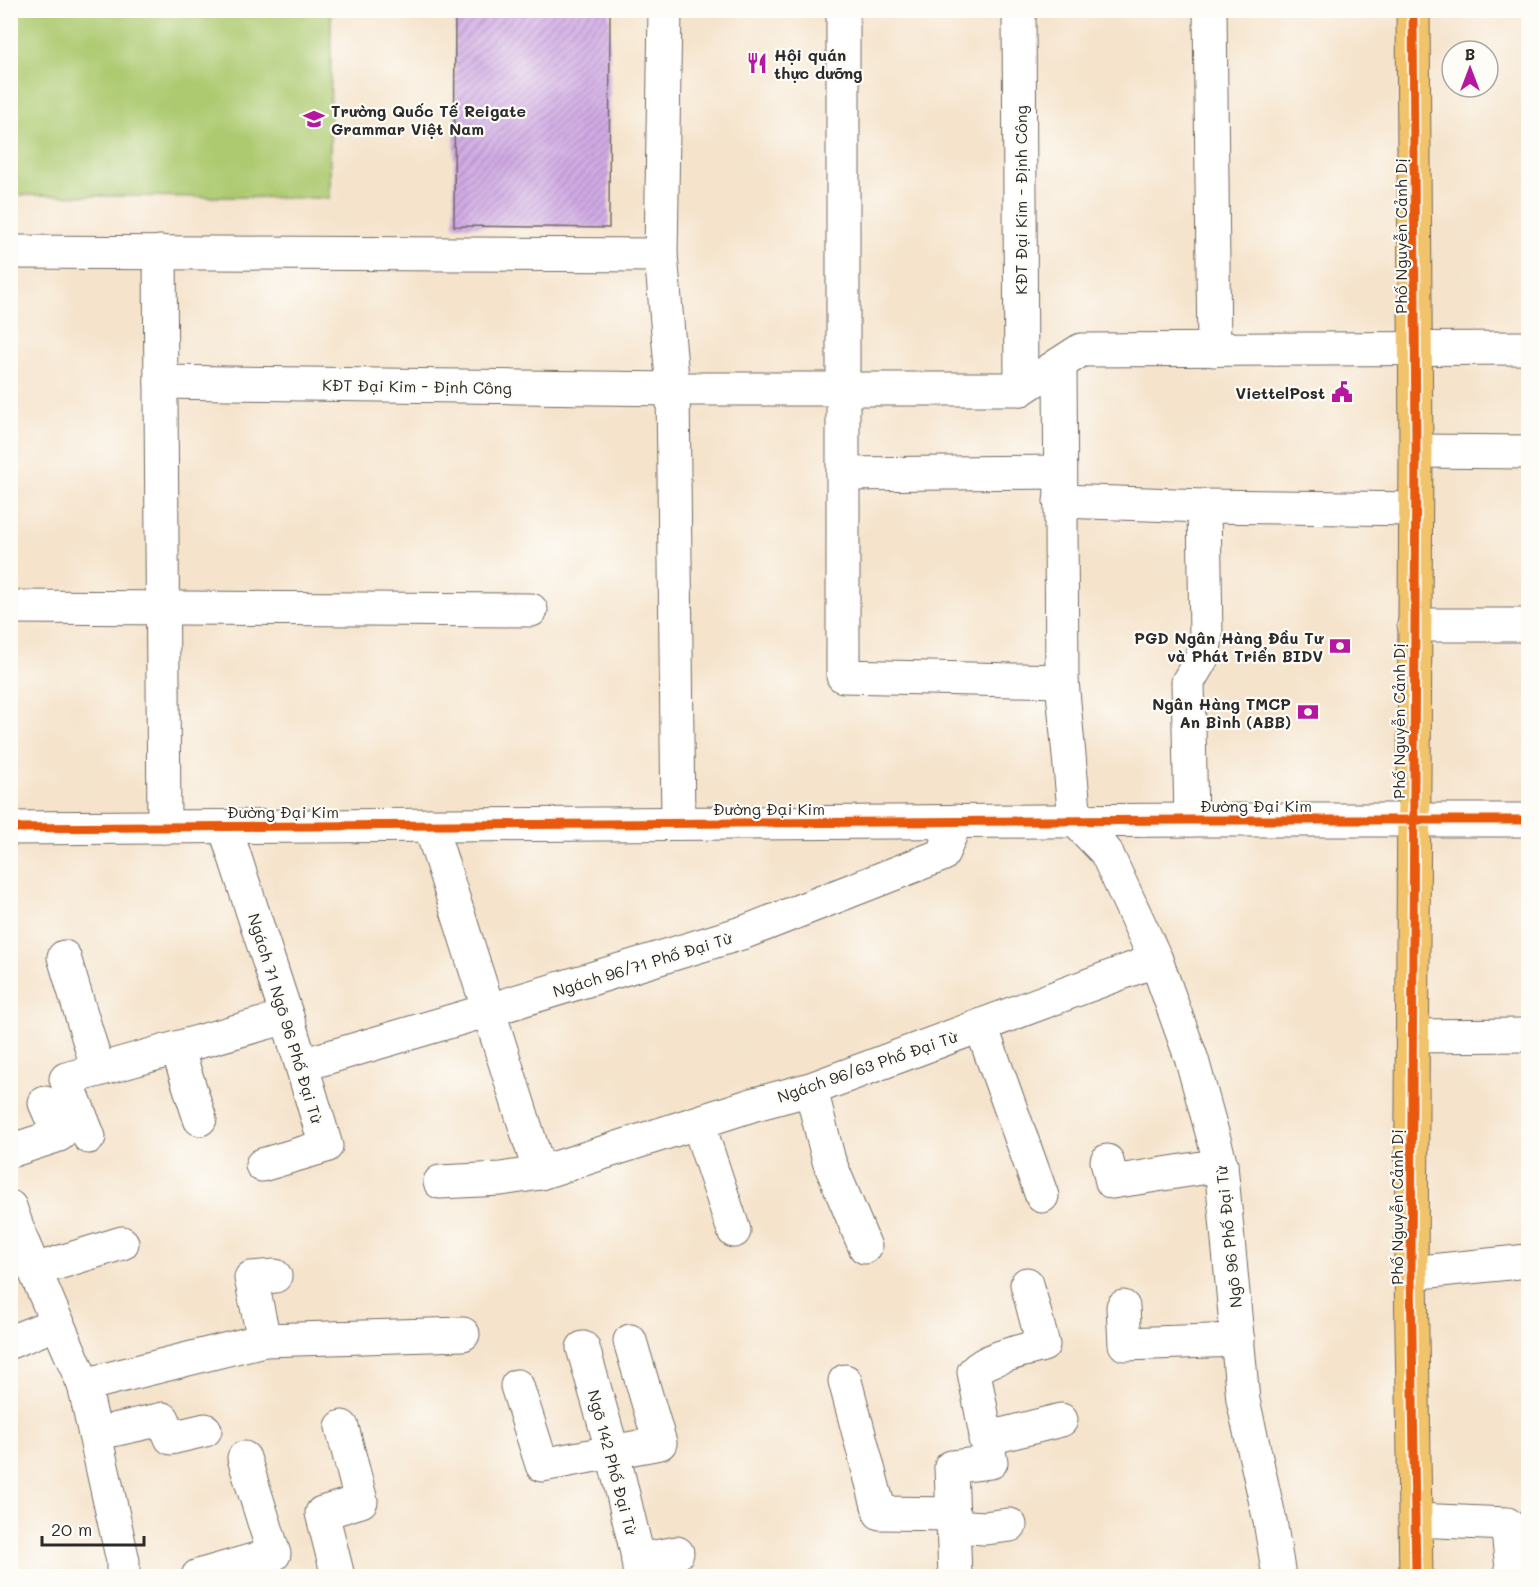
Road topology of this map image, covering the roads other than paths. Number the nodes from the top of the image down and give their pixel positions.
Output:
1 (665, 10) edge
2 (843, 10) edge
3 (1019, 10) edge
4 (1210, 10) edge
5 (1413, 10) edge
6 (10, 252) edge
7 (160, 252) junction
8 (661, 255) junction
9 (1416, 348) junction
10 (1528, 348) edge
11 (1214, 350) junction
12 (1059, 364) junction
13 (161, 382) junction
14 (1021, 388) junction
15 (673, 389) junction
16 (843, 389) junction
17 (1416, 451) junction
18 (1528, 452) edge
19 (843, 474) junction
20 (1059, 486) junction
21 (1204, 506) junction
22 (1415, 509) junction
23 (10, 607) edge
24 (162, 607) junction
25 (531, 610) dead end
26 (1414, 625) junction
27 (1528, 625) edge
28 (1062, 681) junction
29 (1075, 820) junction
30 (1191, 820) junction
31 (1413, 820) junction
32 (1528, 820) edge
33 (956, 821) junction
34 (678, 824) junction
35 (430, 825) junction
36 (164, 827) junction
37 (225, 827) junction
38 (10, 828) edge
39 (64, 957) dead end
40 (1156, 960) junction
41 (489, 1010) junction
42 (287, 1017) junction
43 (981, 1026) junction
44 (1528, 1035) edge
45 (1412, 1036) junction
46 (177, 1048) junction
47 (302, 1065) junction
48 (98, 1070) junction
49 (811, 1089) junction
50 (45, 1103) dead end
51 (200, 1119) dead end
52 (698, 1123) junction
53 (89, 1137) dead end
54 (10, 1151) edge
55 (1107, 1161) dead end
56 (262, 1165) dead end
57 (1221, 1165) junction
58 (540, 1173) junction
59 (440, 1182) dead end
60 (1042, 1196) dead end
61 (10, 1207) edge
62 (734, 1232) dead end
63 (122, 1243) dead end
64 (865, 1247) dead end
65 (1528, 1261) edge
66 (35, 1270) junction
67 (1411, 1273) junction
68 (275, 1276) dead end
69 (1027, 1284) dead end
70 (1123, 1307) dead end
71 (58, 1323) junction
72 (463, 1334) dead end
73 (264, 1340) junction
74 (1238, 1340) junction
75 (630, 1341) dead end
76 (10, 1342) edge
77 (583, 1348) dead end
78 (845, 1381) dead end
79 (84, 1385) junction
80 (517, 1386) dead end
81 (1060, 1420) dead end
82 (342, 1427) dead end
83 (205, 1430) dead end
84 (95, 1434) junction
85 (985, 1438) junction
86 (613, 1453) junction
87 (244, 1458) dead end
88 (954, 1520) junction
89 (1415, 1520) junction
90 (1011, 1525) dead end
91 (677, 1553) dead end
92 (639, 1568) edge
93 (123, 1576) edge
94 (198, 1576) edge
95 (338, 1576) edge
96 (955, 1576) edge
97 (1279, 1576) edge
98 (1416, 1576) edge
99 (1514, 1576) edge

1 - 8 street
2 - 16 street
3 - 14 street, KĐT Đại Kim - Định Công
4 - 11 street
5 - 9 main road, Phố Nguyễn Cảnh Dị
6 - 7 street
7 - 8 street
7 - 13 street
8 - 15 street
9 - 10 street
9 - 11 street
9 - 17 main road, Phố Nguyễn Cảnh Dị
11 - 12 street
12 - 14 street
12 - 20 street
13 - 15 street, KĐT Đại Kim - Định Công
13 - 24 street
14 - 16 street, KĐT Đại Kim - Định Công
15 - 16 street, KĐT Đại Kim - Định Công
15 - 34 street
16 - 19 street
17 - 18 street
17 - 22 main road, Phố Nguyễn Cảnh Dị
19 - 20 street
19 - 28 street
20 - 21 street
20 - 28 street
21 - 22 street
21 - 30 street
22 - 26 main road, Phố Nguyễn Cảnh Dị
23 - 24 street
24 - 25 street
24 - 36 street
26 - 27 street
26 - 31 main road, Phố Nguyễn Cảnh Dị
28 - 29 street
29 - 30 street, Đường Đại Kim
29 - 33 street, Đường Đại Kim
29 - 40 street, Ngõ 96 Phố Đại Từ
30 - 31 street, Đường Đại Kim
31 - 32 street, Đường Đại Kim
31 - 45 main road, Phố Nguyễn Cảnh Dị
33 - 34 street, Đường Đại Kim
33 - 41 street, Ngách 96/71 Phố Đại Từ
34 - 35 street, Đường Đại Kim
35 - 37 street, Đường Đại Kim
35 - 41 street
36 - 37 street, Đường Đại Kim
36 - 38 street, Đường Đại Kim
37 - 42 street, Ngách 71 Ngõ 96 Phố Đại Từ
39 - 48 street
40 - 43 street, Ngách 96/63 Phố Đại Từ
40 - 57 street, Ngõ 96 Phố Đại Từ
41 - 47 street, Ngách 96/71 Phố Đại Từ
41 - 58 street
42 - 46 street
42 - 47 street, Ngách 71 Ngõ 96 Phố Đại Từ
43 - 49 street, Ngách 96/63 Phố Đại Từ
43 - 60 street
44 - 45 street
45 - 67 main road, Phố Nguyễn Cảnh Dị
46 - 48 street
46 - 51 street
47 - 56 street, Ngách 71 Ngõ 96 Phố Đại Từ
48 - 53 street
49 - 52 street, Ngách 96/63 Phố Đại Từ
49 - 64 street
50 - 54 street
52 - 58 street, Ngách 96/63 Phố Đại Từ
52 - 62 street
55 - 57 street
57 - 74 street, Ngõ 96 Phố Đại Từ
58 - 59 street, Ngách 96/63 Phố Đại Từ
61 - 66 street
63 - 66 street
65 - 67 street
66 - 71 street
67 - 89 main road, Phố Nguyễn Cảnh Dị
68 - 73 street
69 - 85 street
70 - 74 street
71 - 76 street
71 - 79 street
72 - 73 street
73 - 79 street
74 - 97 street, Ngõ 96 Phố Đại Từ
75 - 86 street
77 - 86 street, Ngõ 142 Phố Đại Từ
78 - 88 street
79 - 84 street
80 - 86 street
81 - 85 street
82 - 95 street
83 - 84 street
84 - 93 street
85 - 88 street
86 - 92 street, Ngõ 142 Phố Đại Từ
87 - 94 street
88 - 90 street
88 - 96 street
89 - 98 main road, Phố Nguyễn Cảnh Dị
89 - 99 street
91 - 92 street

